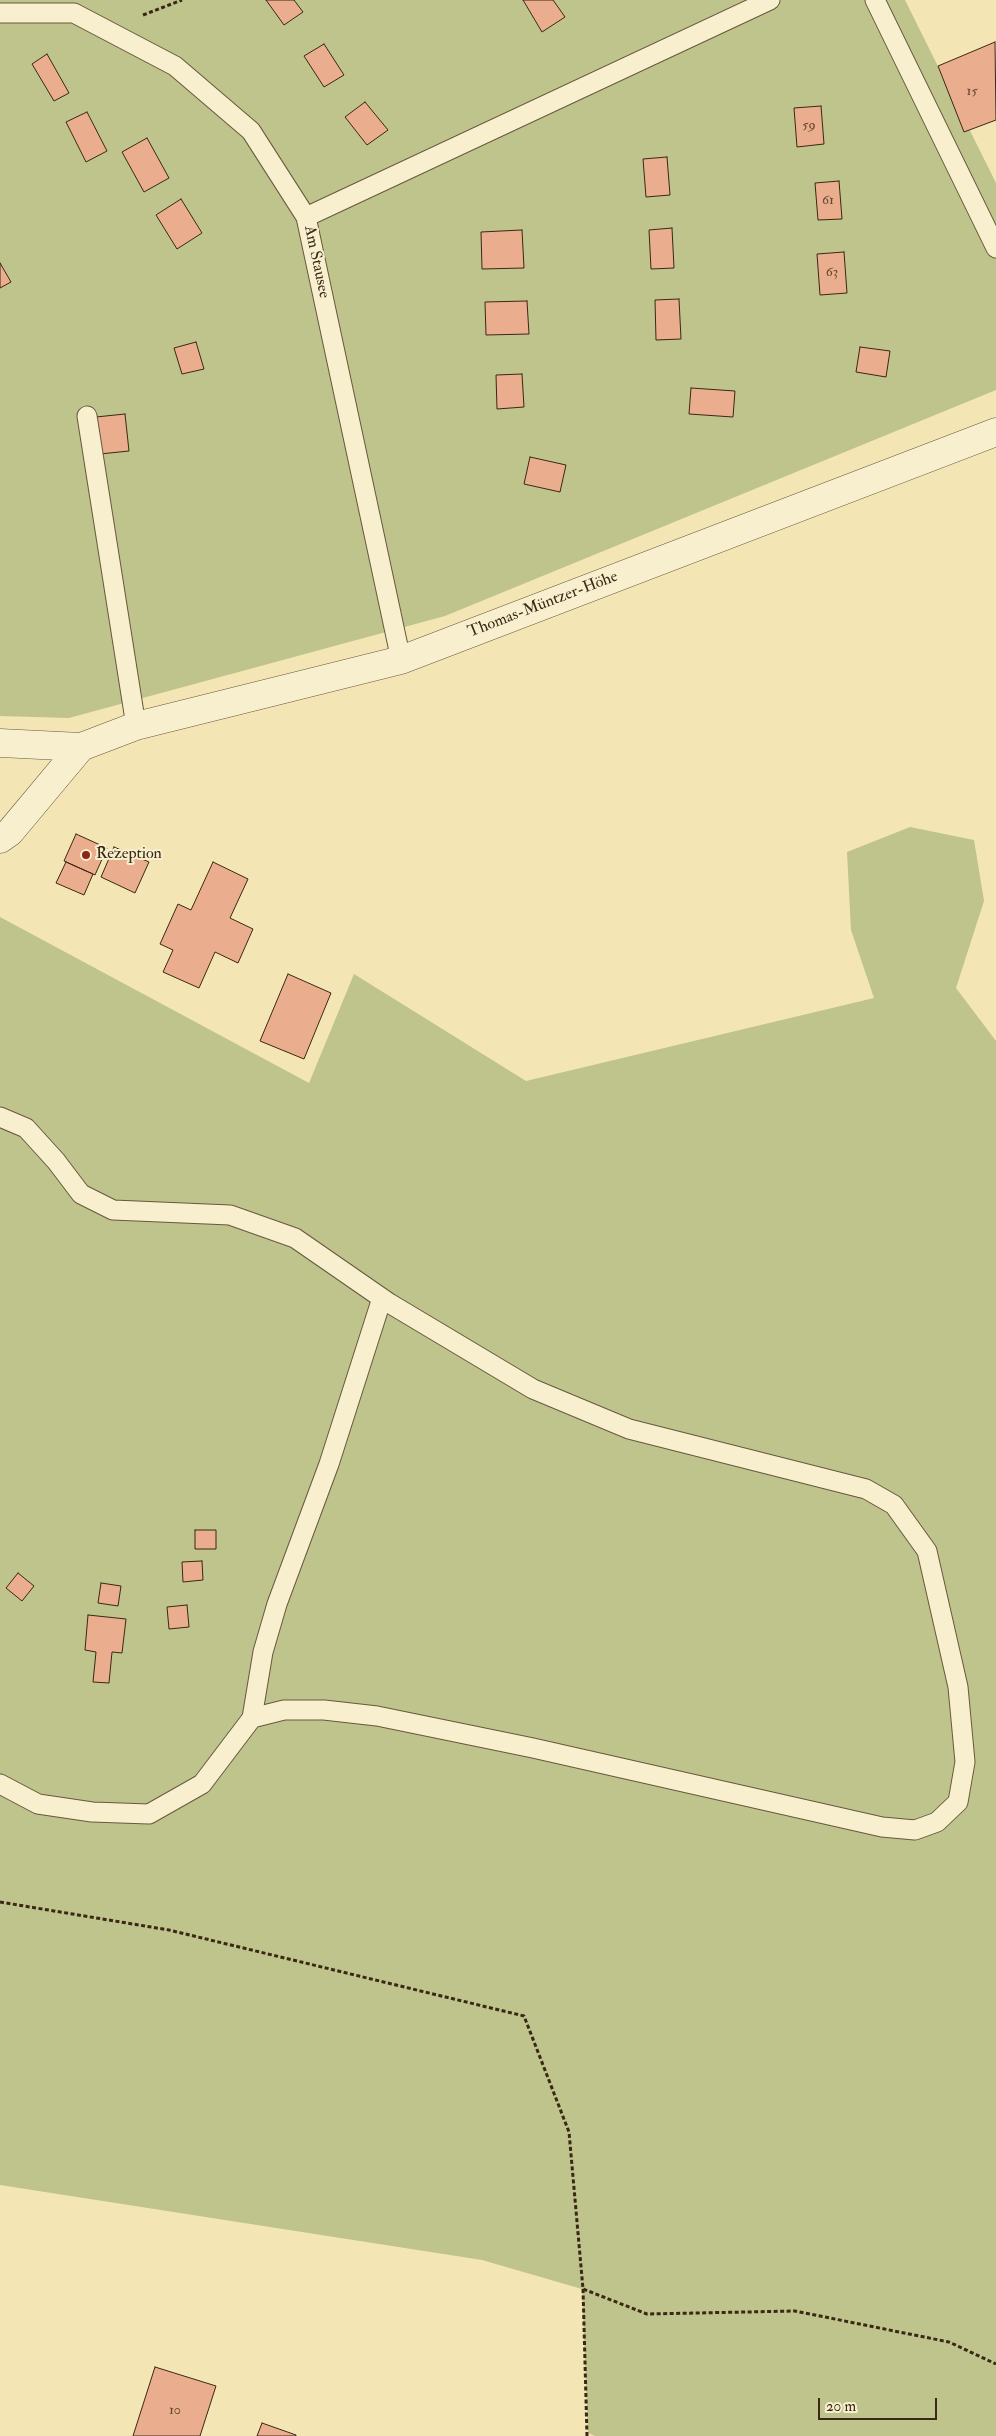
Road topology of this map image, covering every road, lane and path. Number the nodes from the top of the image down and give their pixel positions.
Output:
1 (770, 0) edge
2 (875, 0) edge
3 (0, 13) edge
4 (306, 217) junction
5 (996, 248) edge
6 (87, 416) dead end
7 (996, 432) edge
8 (401, 660) junction
9 (136, 726) junction
10 (0, 743) edge
11 (80, 747) junction
12 (3, 841) edge
13 (0, 1117) edge
14 (382, 1298) junction
15 (252, 1718) junction
16 (0, 1784) edge
17 (0, 1902) edge
18 (583, 2289) junction
19 (996, 2364) edge
20 (587, 2434) edge

1 - 4 lane
2 - 5 lane
3 - 4 lane, Am Stausee
4 - 8 lane, Am Stausee
6 - 9 lane
7 - 8 street, Thomas-Müntzer-Höhe
8 - 9 street, Thomas-Müntzer-Höhe
9 - 11 street, Thomas-Müntzer-Höhe
10 - 11 street, Thomas-Müntzer-Höhe
11 - 12 street, Thomas-Müntzer-Höhe
13 - 14 lane
14 - 15 lane
14 - 15 lane
15 - 16 lane
17 - 18 path
18 - 19 path
18 - 20 path

